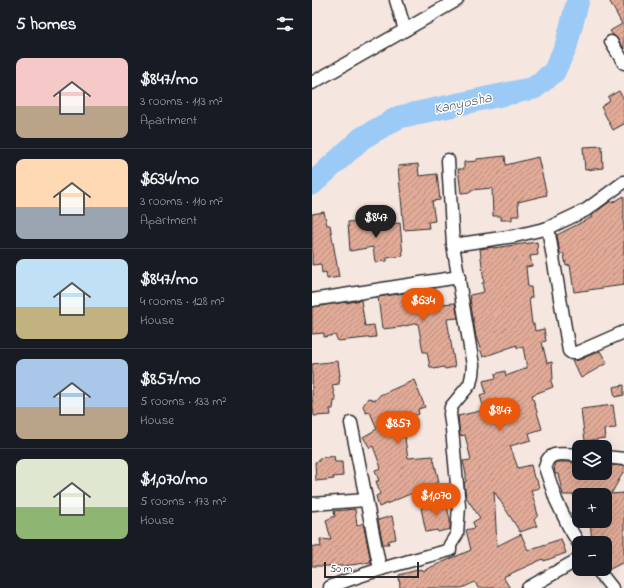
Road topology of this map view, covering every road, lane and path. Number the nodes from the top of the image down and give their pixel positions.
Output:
1 (396, 0) edge
2 (457, 0) edge
3 (405, 30) junction
4 (611, 42) dead end
5 (624, 63) edge
6 (312, 83) edge
7 (448, 160) dead end
8 (624, 182) edge
9 (548, 228) junction
10 (453, 244) junction
11 (459, 277) junction
12 (312, 300) edge
13 (624, 332) edge
14 (351, 423) dead end
15 (572, 455) edge
16 (612, 458) edge
17 (624, 459) edge
18 (366, 500) junction
19 (312, 504) edge
20 (574, 536) edge
21 (572, 563) edge
22 (380, 569) junction
23 (603, 576) edge
24 (330, 588) edge
25 (528, 588) edge
26 (612, 588) edge

1 - 3 street
2 - 3 street
3 - 6 street
4 - 5 street
7 - 10 street
8 - 9 street
9 - 10 street
9 - 13 street
10 - 11 street
11 - 12 street
11 - 22 street
14 - 18 street
15 - 20 street
16 - 17 street
18 - 19 street
18 - 22 street
21 - 25 street
22 - 24 street
23 - 26 street

